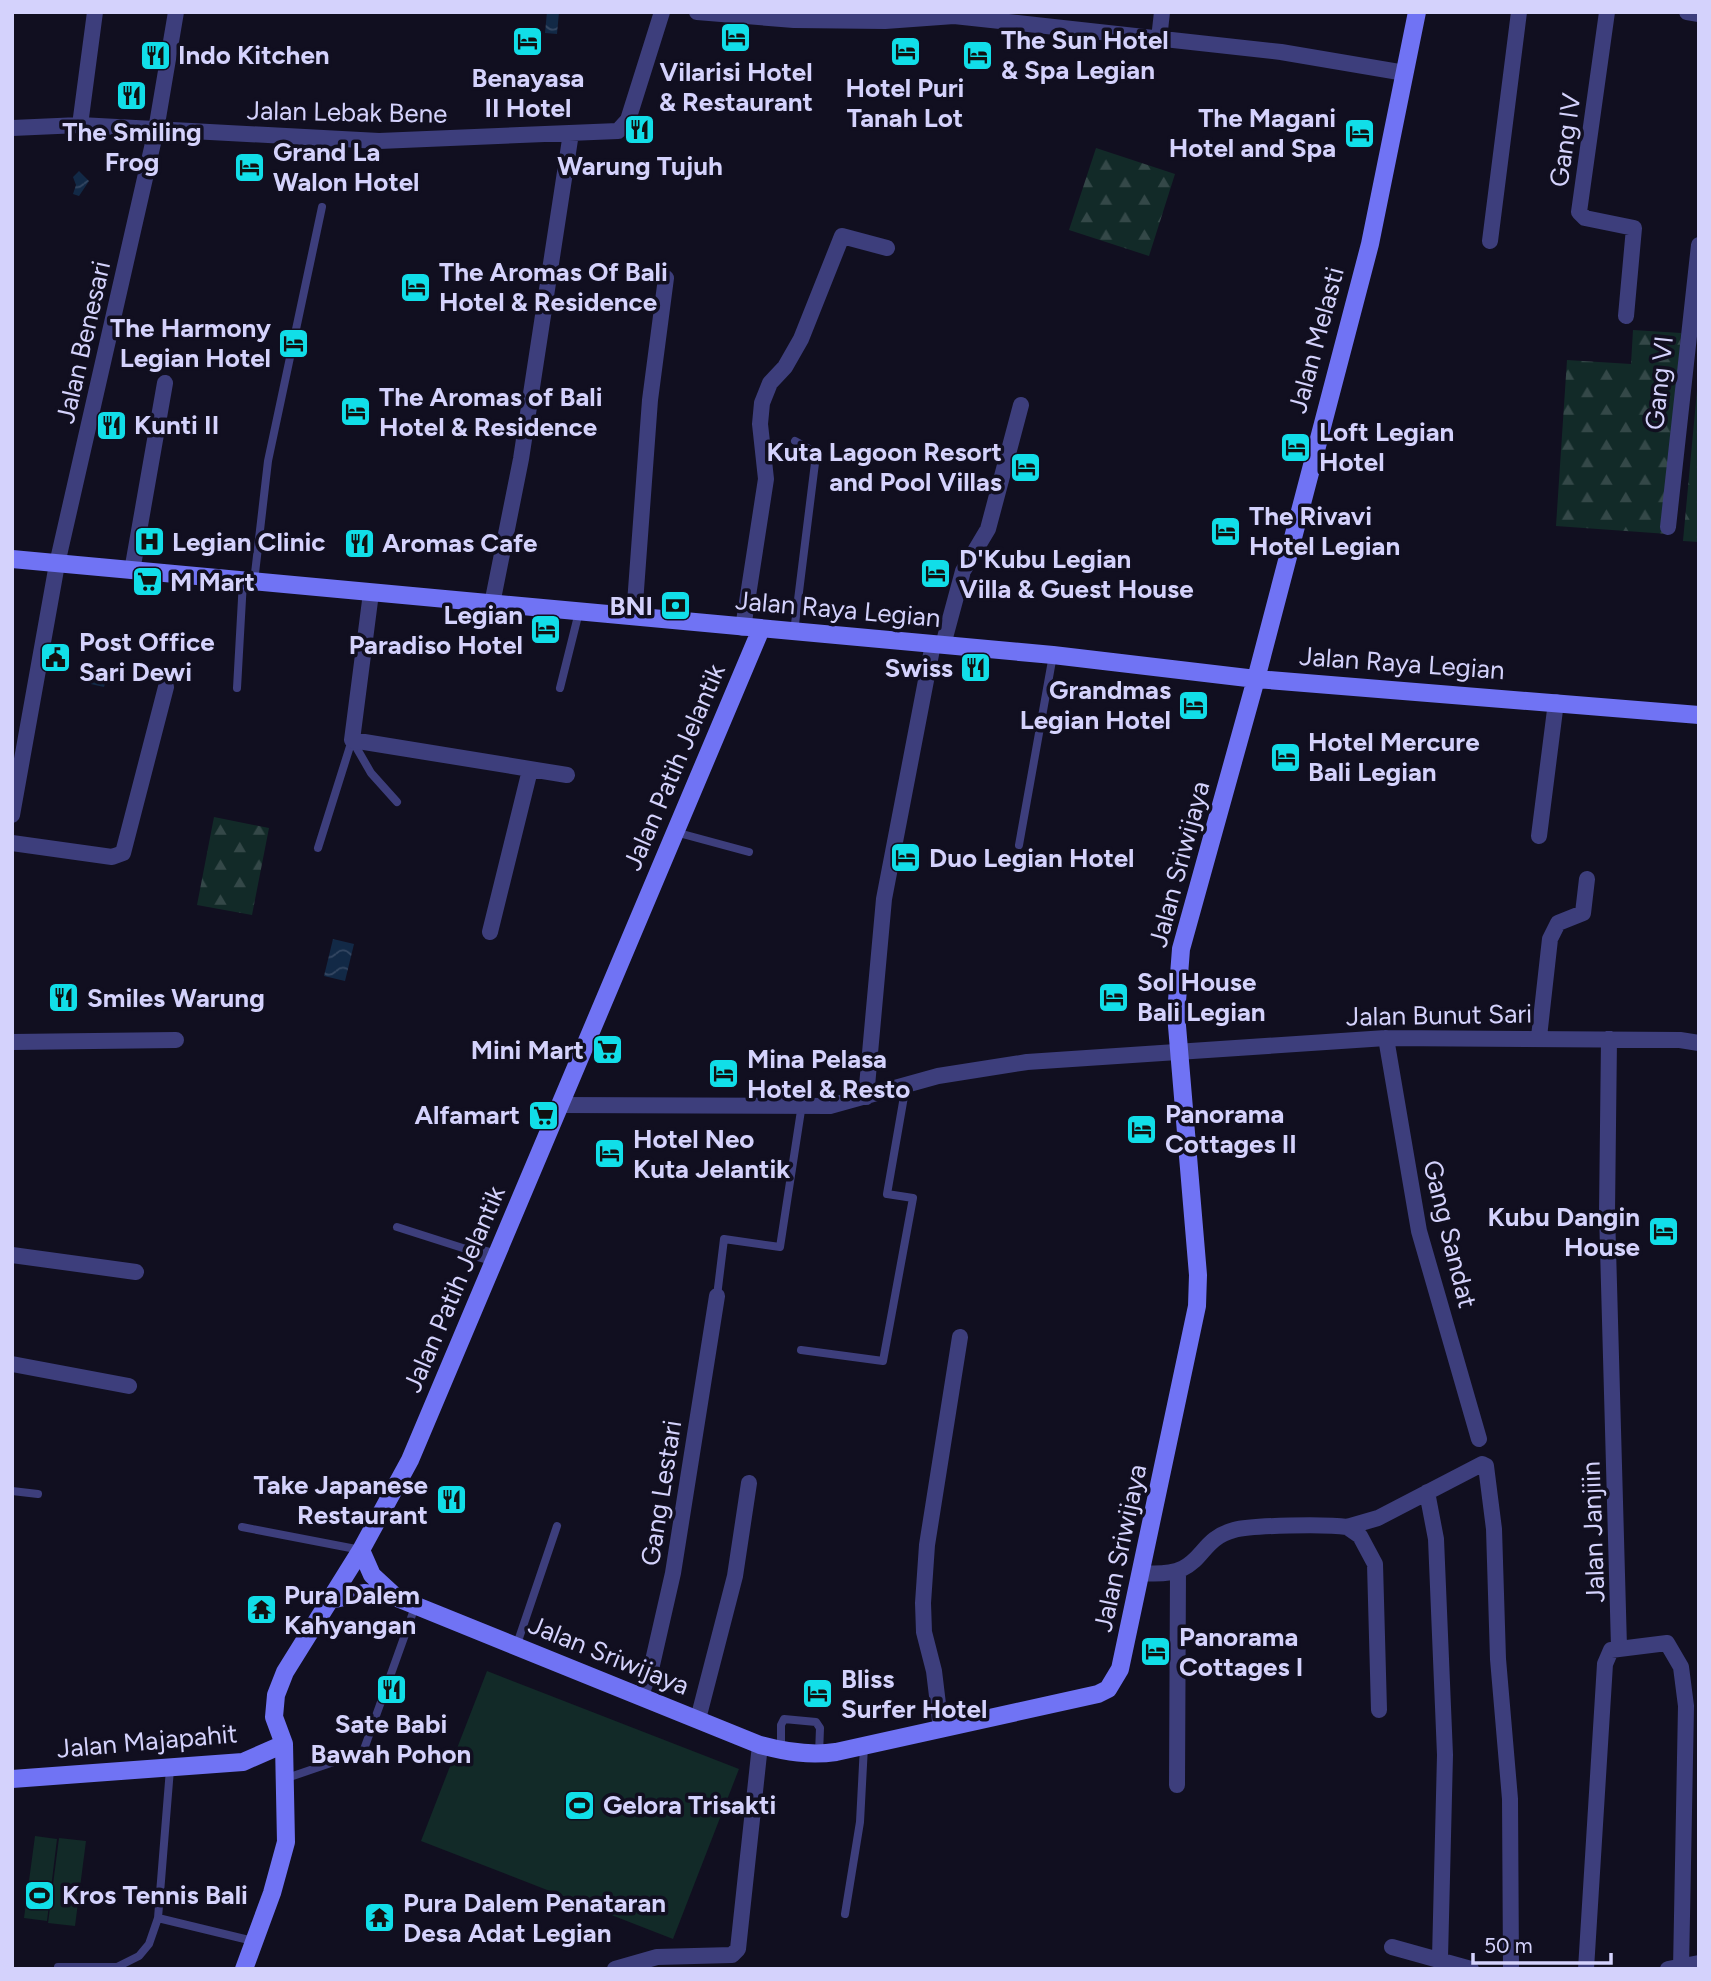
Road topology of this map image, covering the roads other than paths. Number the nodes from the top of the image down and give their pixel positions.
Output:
1 (96, 12) edge
2 (176, 12) edge
3 (662, 12) edge
4 (698, 12) edge
5 (1163, 12) edge
6 (1417, 12) edge
7 (1519, 12) edge
8 (1607, 12) edge
9 (1688, 12) edge
10 (1699, 14) edge
11 (1159, 38) junction
12 (1405, 73) junction
13 (80, 125) junction
14 (12, 128) edge
15 (156, 130) junction
16 (571, 133) junction
17 (322, 207) dead end
18 (1490, 241) dead end
19 (1699, 245) edge
20 (887, 248) dead end
21 (666, 278) dead end
22 (1626, 316) dead end
23 (165, 383) dead end
24 (1021, 405) dead end
25 (795, 441) dead end
26 (1668, 527) dead end
27 (12, 559) edge
28 (57, 564) junction
29 (132, 571) junction
30 (248, 582) junction
31 (371, 593) junction
32 (492, 604) junction
33 (579, 612) junction
34 (634, 617) junction
35 (752, 628) junction
36 (794, 632) junction
37 (938, 644) junction
38 (1053, 655) junction
39 (1256, 679) junction
40 (166, 687) dead end
41 (237, 688) dead end
42 (560, 688) dead end
43 (1556, 702) junction
44 (1699, 715) edge
45 (352, 740) junction
46 (530, 770) junction
47 (567, 775) dead end
48 (397, 802) dead end
49 (12, 815) edge
50 (675, 832) junction
51 (1539, 835) dead end
52 (12, 843) edge
53 (1019, 845) dead end
54 (318, 848) dead end
55 (749, 852) dead end
56 (1587, 879) dead end
57 (490, 932) dead end
58 (1539, 1037) junction
59 (1387, 1038) junction
60 (1609, 1039) junction
61 (176, 1040) dead end
62 (12, 1042) edge
63 (1699, 1043) edge
64 (1180, 1053) junction
65 (906, 1085) junction
66 (866, 1097) junction
67 (802, 1104) junction
68 (560, 1105) junction
69 (397, 1227) dead end
70 (472, 1251) joint
71 (12, 1255) edge
72 (496, 1258) junction
73 (136, 1272) dead end
74 (718, 1296) joint
75 (960, 1338) dead end
76 (801, 1350) dead end
77 (12, 1364) edge
78 (129, 1386) dead end
79 (1479, 1439) dead end
80 (749, 1483) dead end
81 (12, 1491) edge
82 (1427, 1492) junction
83 (38, 1494) dead end
84 (557, 1526) dead end
85 (242, 1527) dead end
86 (1347, 1527) junction
87 (361, 1550) junction
88 (1178, 1572) junction
89 (1141, 1573) junction
90 (397, 1598) junction
91 (330, 1600) junction
92 (416, 1604) junction
93 (516, 1647) junction
94 (1619, 1647) junction
95 (641, 1695) junction
96 (1379, 1710) dead end
97 (698, 1719) junction
98 (941, 1729) junction
99 (284, 1744) junction
100 (760, 1745) junction
101 (864, 1746) junction
102 (780, 1751) junction
103 (819, 1755) junction
104 (170, 1769) junction
105 (12, 1779) edge
106 (284, 1779) junction
107 (1177, 1785) dead end
108 (845, 1914) dead end
109 (158, 1918) junction
110 (253, 1941) junction
111 (1392, 1947) dead end
112 (1440, 1958) junction
113 (662, 1963) edge
114 (1699, 1963) edge
115 (58, 1967) dead end
116 (1676, 1968) edge
117 (244, 1969) edge
118 (615, 1969) edge
119 (1471, 1969) edge
120 (1511, 1969) edge
121 (1586, 1969) edge

1 - 13 street
2 - 15 street, Jalan Benesari
3 - 16 street, Jalan Lebak Bene
4 - 11 street
5 - 11 street
6 - 12 street, Jalan Melasti
7 - 18 street
8 - 22 street, Gang IV
9 - 10 street
11 - 12 street
12 - 39 street, Jalan Melasti
13 - 14 street
13 - 15 street
15 - 16 street, Jalan Lebak Bene
15 - 28 street, Jalan Benesari
16 - 32 street
17 - 30 lane
19 - 26 street, Gang VI
20 - 35 street
21 - 34 street
23 - 29 street
24 - 37 street
25 - 36 lane
27 - 28 street, Jalan Raya Legian
28 - 29 street, Jalan Raya Legian
28 - 49 street, Jalan Benesari
29 - 30 street, Jalan Raya Legian
30 - 31 street, Jalan Raya Legian
30 - 41 lane
31 - 32 street, Jalan Raya Legian
31 - 45 street
32 - 33 street, Jalan Raya Legian
33 - 34 street, Jalan Raya Legian
33 - 42 lane
34 - 35 street, Jalan Raya Legian
35 - 36 street, Jalan Raya Legian
35 - 50 street, Jalan Patih Jelantik
36 - 37 street, Jalan Raya Legian
37 - 38 street, Jalan Raya Legian
37 - 66 street
38 - 39 street, Jalan Raya Legian
38 - 53 lane
39 - 43 street, Jalan Raya Legian
39 - 64 street, Jalan Sriwijaya
40 - 52 street
43 - 44 street, Jalan Raya Legian
43 - 51 street
45 - 46 street
45 - 48 lane
45 - 54 lane
46 - 47 street
46 - 57 street
50 - 55 lane
50 - 68 street, Jalan Patih Jelantik
56 - 58 street
58 - 59 street, Jalan Bunut Sari
58 - 60 street, Jalan Bunut Sari
59 - 64 street, Jalan Bunut Sari
59 - 79 street, Gang Sandat
60 - 63 street, Jalan Bunut Sari
60 - 94 street, Jalan Janjiin
61 - 62 street
64 - 65 street, Jalan Bunut Sari
64 - 89 street, Jalan Sriwijaya
65 - 66 street, Jalan Bunut Sari
65 - 76 lane
66 - 67 street, Jalan Bunut Sari
67 - 68 street, Jalan Bunut Sari
67 - 74 lane
68 - 72 street, Jalan Patih Jelantik
69 - 70 lane
70 - 72 street
71 - 73 street
72 - 87 street, Jalan Patih Jelantik
74 - 95 street, Gang Lestari
75 - 98 street
77 - 78 street
80 - 97 street
81 - 83 lane
82 - 86 street
82 - 112 street
82 - 120 street
84 - 93 lane
85 - 87 lane
86 - 88 street
86 - 96 street
87 - 90 street, Jalan Sriwijaya
87 - 91 street, Jalan Patih Jelantik
88 - 89 street
88 - 107 street
89 - 98 street, Jalan Sriwijaya
90 - 91 street, Jalan Sriwijaya
90 - 92 street, Jalan Sriwijaya
91 - 99 street, Jalan Patih Jelantik
92 - 93 street, Jalan Sriwijaya
92 - 106 lane
93 - 95 street, Jalan Sriwijaya
94 - 116 street
94 - 121 street
95 - 97 street, Jalan Sriwijaya
97 - 100 street, Jalan Sriwijaya
98 - 101 street, Jalan Sriwijaya
99 - 104 street, Jalan Majapahit
99 - 106 street, Jalan Patih Jelantik
100 - 102 street, Jalan Sriwijaya
100 - 113 street
101 - 103 street, Jalan Sriwijaya
101 - 108 lane
102 - 103 street, Jalan Sriwijaya
102 - 103 lane
104 - 105 street, Jalan Majapahit
104 - 109 lane
106 - 110 street, Jalan Patih Jelantik
109 - 110 lane
109 - 115 lane
110 - 117 street, Jalan Patih Jelantik
111 - 112 street
112 - 119 street
113 - 118 street
114 - 116 street

